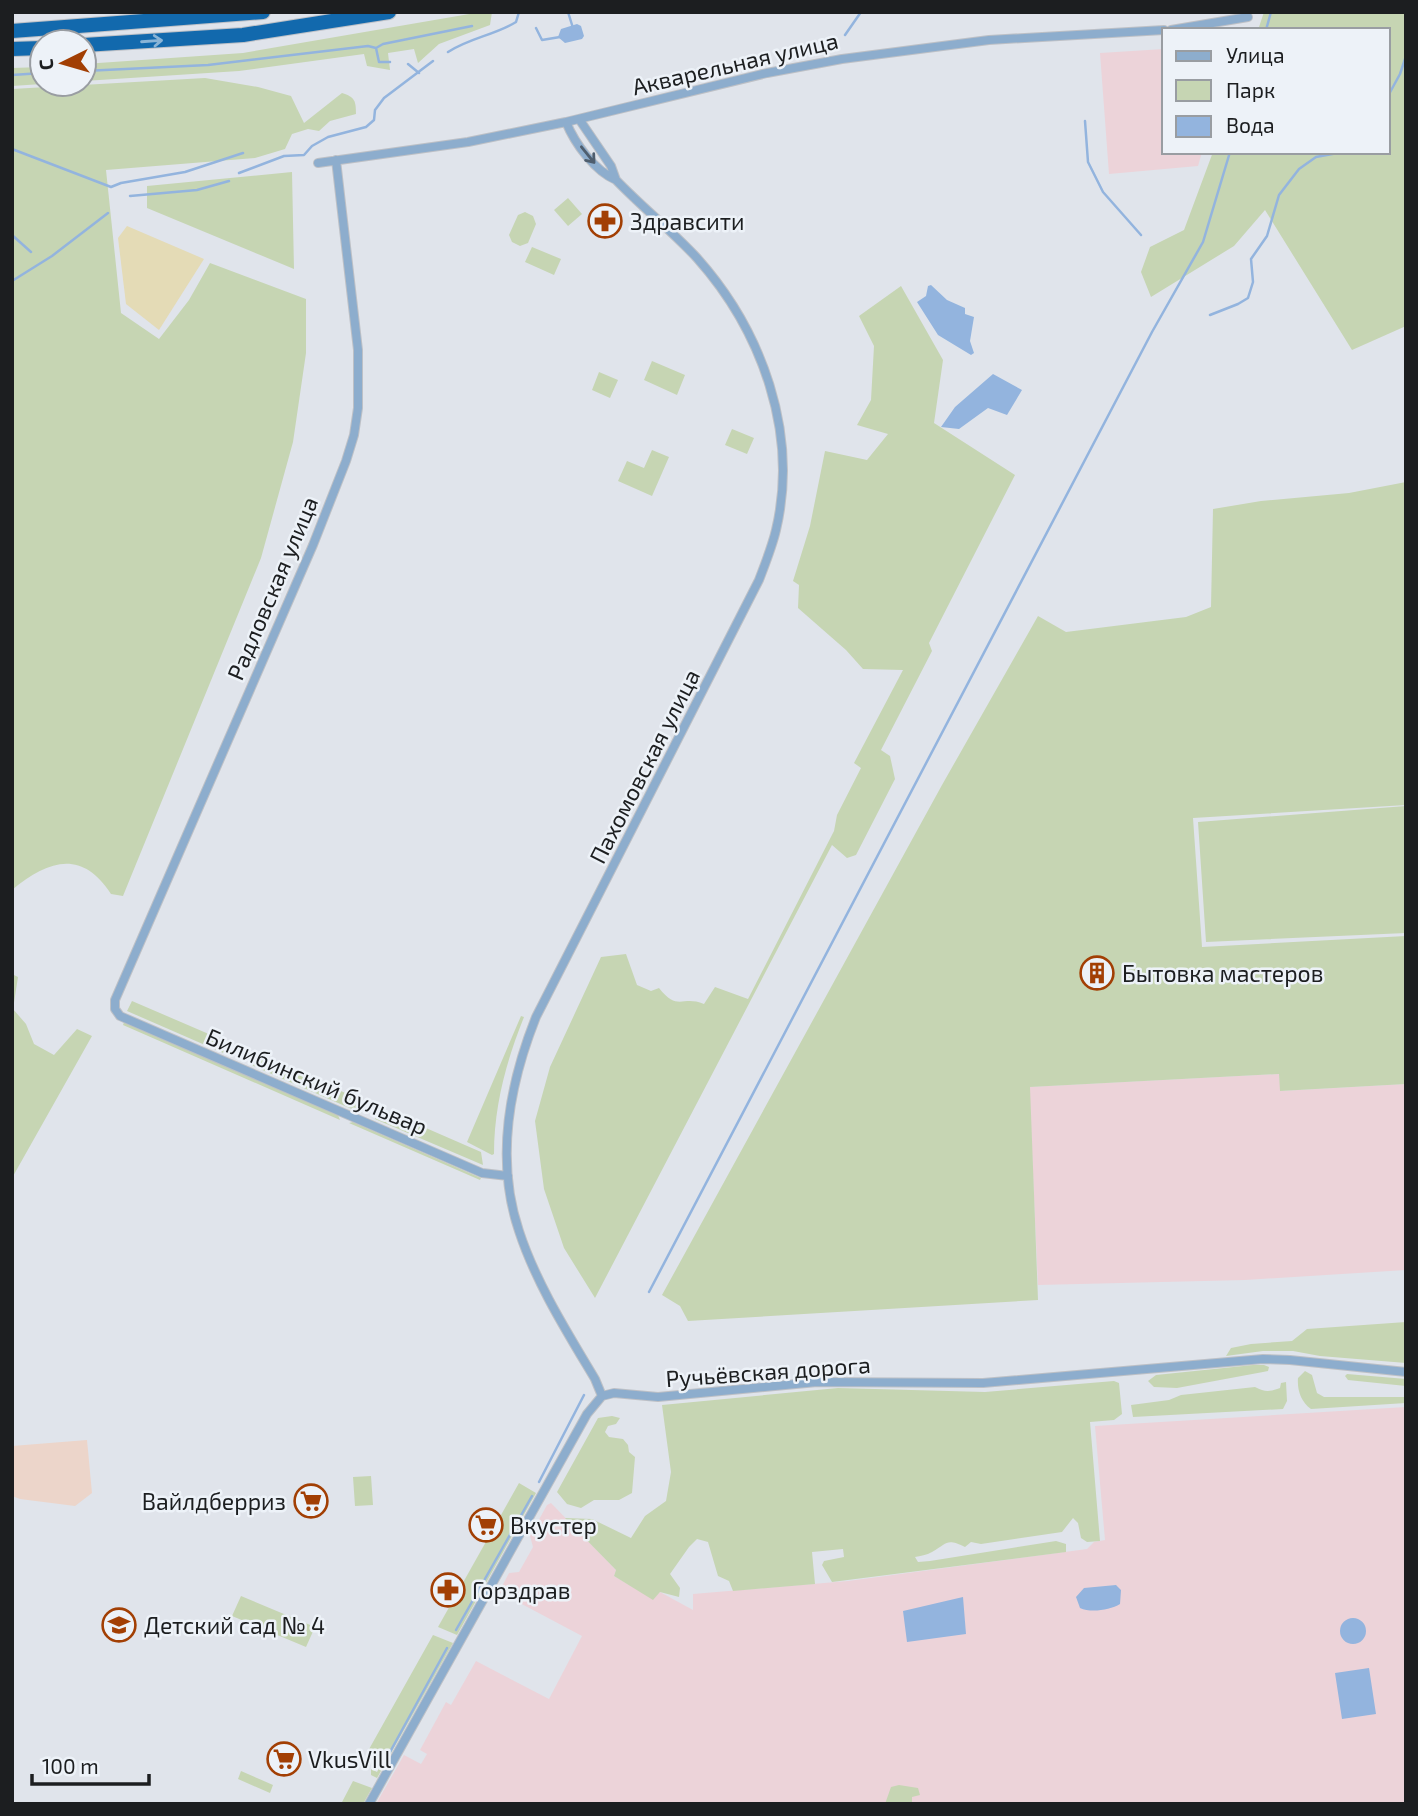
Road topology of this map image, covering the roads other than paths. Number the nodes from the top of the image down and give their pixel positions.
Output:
1 (263, 12) edge
2 (390, 12) edge
3 (1248, 17) dead end
4 (1183, 28) edge
5 (1162, 30) edge
6 (12, 31) edge
7 (98, 44) edge
8 (579, 119) junction
9 (566, 122) junction
10 (337, 160) junction
11 (318, 163) dead end
12 (616, 180) junction
13 (115, 1009) joint
14 (508, 1176) junction
15 (1406, 1372) edge
16 (602, 1396) junction
17 (369, 1804) edge

1 - 6 highway
7 -> 2 highway
3 - 4 street
5 - 8 street, Акварельная улица
8 - 9 street, Акварельная улица
8 - 12 street, Пахомовская улица
9 - 10 street, Акварельная улица
9 -> 12 street, Пахомовская улица
10 - 11 street, Акварельная улица
10 - 13 street, Радловская улица
12 - 14 street, Пахомовская улица
13 - 14 street, Билибинский бульвар
14 - 16 street, Пахомовская улица
15 - 16 street, Ручьёвская дорога
16 - 17 street

